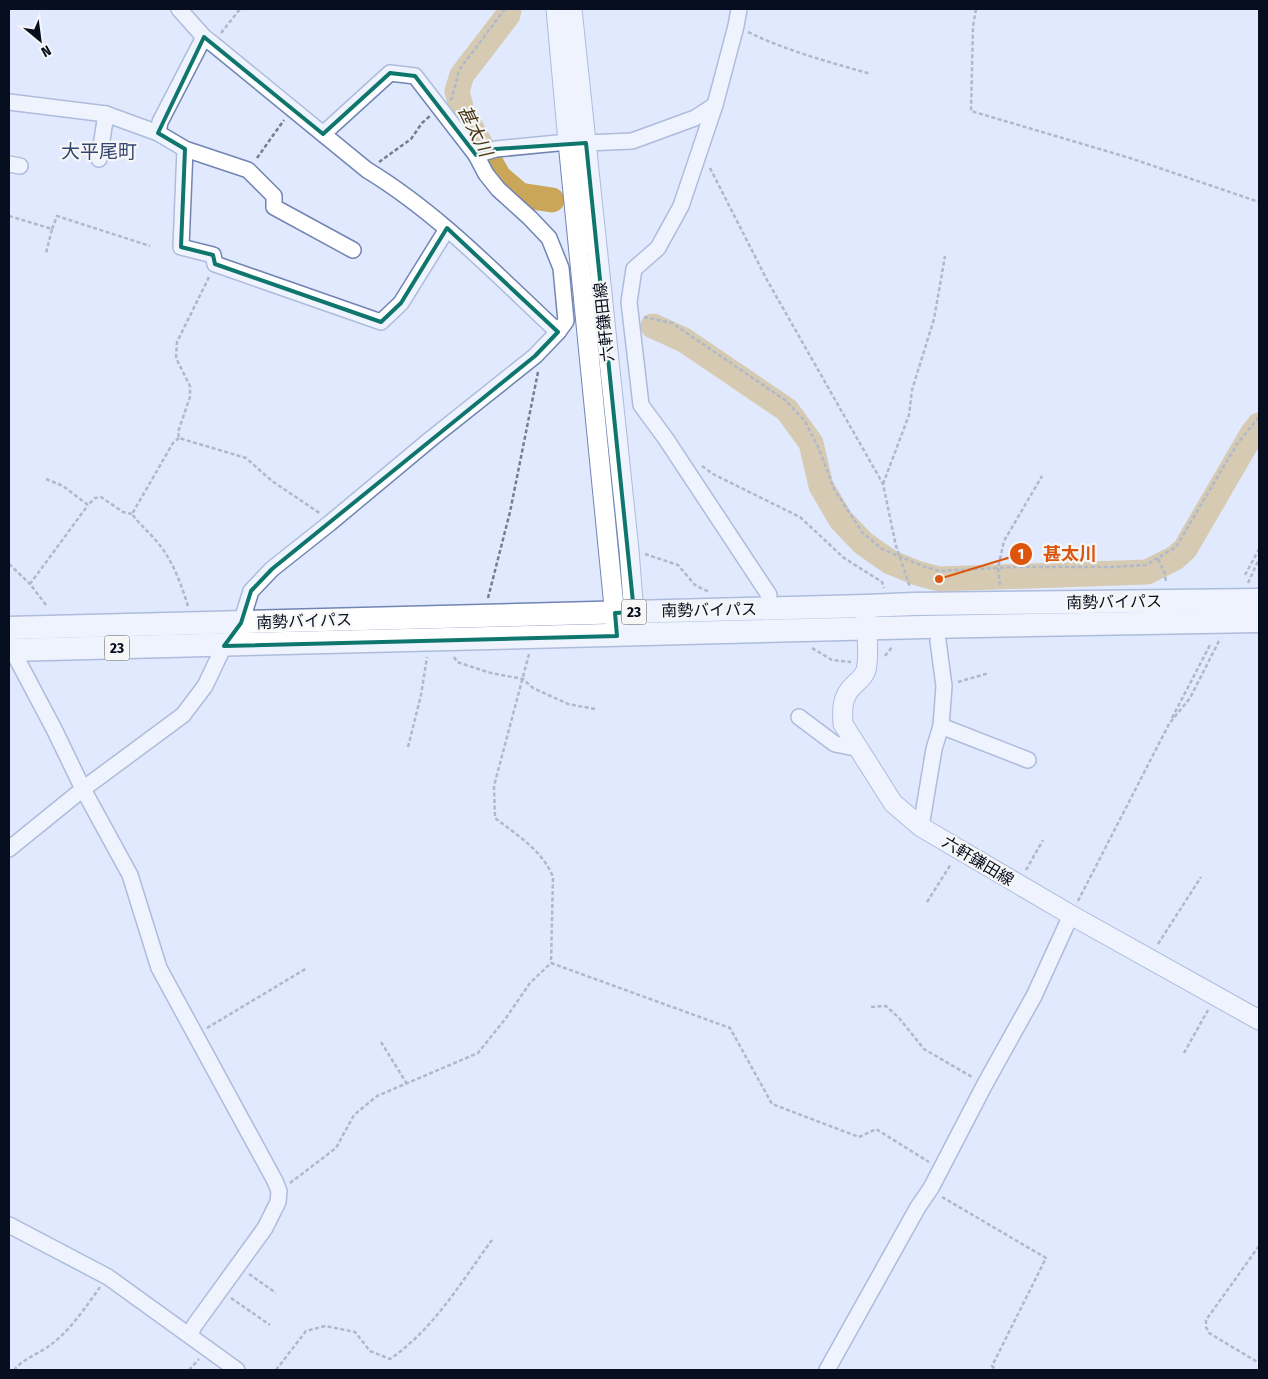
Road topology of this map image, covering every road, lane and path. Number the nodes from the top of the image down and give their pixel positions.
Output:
1 (179, 9) edge
2 (240, 9) edge
3 (556, 9) edge
4 (572, 9) edge
5 (739, 9) edge
6 (976, 9) edge
7 (736, 26) junction
8 (208, 41) junction
9 (871, 74) dead end
10 (9, 102) edge
11 (715, 105) junction
12 (292, 108) junction
13 (106, 114) junction
14 (158, 132) junction
15 (323, 134) junction
16 (577, 142) junction
17 (185, 149) junction
18 (700, 153) junction
19 (477, 155) junction
20 (98, 159) dead end
21 (248, 170) junction
22 (1259, 202) edge
23 (9, 216) edge
24 (446, 229) junction
25 (52, 230) junction
26 (150, 246) dead end
27 (353, 250) dead end
28 (46, 253) dead end
29 (945, 256) dead end
30 (215, 264) junction
31 (643, 317) dead end
32 (558, 332) junction
33 (535, 356) junction
34 (1259, 417) edge
35 (179, 438) junction
36 (701, 465) dead end
37 (1042, 476) dead end
38 (46, 479) dead end
39 (883, 484) junction
40 (88, 505) junction
41 (132, 514) junction
42 (330, 523) junction
43 (1259, 549) edge
44 (900, 557) junction
45 (1158, 559) junction
46 (1259, 559) edge
47 (9, 564) edge
48 (998, 568) junction
49 (1245, 575) dead end
50 (30, 584) junction
51 (1166, 586) dead end
52 (1000, 589) dead end
53 (911, 591) dead end
54 (886, 592) dead end
55 (1253, 592) edge
56 (769, 595) dead end
57 (486, 604) dead end
58 (46, 605) dead end
59 (866, 606) junction
60 (190, 613) dead end
61 (624, 613) junction
62 (1259, 621) edge
63 (1223, 622) junction
64 (241, 623) junction
65 (866, 629) junction
66 (626, 635) junction
67 (938, 641) dead end
68 (9, 643) edge
69 (1210, 645) dead end
70 (224, 646) junction
71 (530, 650) dead end
72 (428, 654) dead end
73 (453, 655) dead end
74 (989, 673) dead end
75 (522, 679) junction
76 (944, 686) junction
77 (595, 709) dead end
78 (799, 717) dead end
79 (1169, 724) junction
80 (941, 726) junction
81 (408, 747) dead end
82 (860, 749) junction
83 (1028, 760) dead end
84 (84, 789) junction
85 (921, 827) junction
86 (1043, 840) dead end
87 (9, 849) edge
88 (960, 850) junction
89 (1201, 877) dead end
90 (1017, 884) junction
91 (927, 902) dead end
92 (1071, 915) junction
93 (1155, 962) junction
94 (551, 963) junction
95 (307, 968) dead end
96 (1216, 996) junction
97 (871, 1007) dead end
98 (1259, 1020) edge
99 (195, 1035) junction
100 (381, 1042) dead end
101 (1184, 1053) dead end
102 (407, 1084) junction
103 (984, 1084) junction
104 (942, 1167) junction
105 (931, 1188) junction
106 (279, 1191) junction
107 (9, 1225) edge
108 (492, 1240) dead end
109 (1259, 1246) edge
110 (238, 1266) junction
111 (108, 1277) junction
112 (220, 1290) junction
113 (276, 1293) dead end
114 (270, 1325) dead end
115 (190, 1334) junction
116 (1259, 1363) edge
117 (14, 1370) edge
118 (237, 1370) edge
119 (276, 1370) edge
120 (827, 1370) edge
121 (996, 1370) edge

1 - 8 street
2 - 8 path
3 - 16 main road, 六軒鎌田線
4 - 16 main road, 六軒鎌田線
5 - 7 street
6 - 22 path
7 - 9 path
7 - 11 street
8 - 12 street
8 - 14 street
10 - 13 street
11 - 16 street
11 - 18 street
12 - 15 street
12 - 21 path
13 - 14 street
13 - 20 street
14 - 17 street
15 - 19 street
15 - 24 street
16 - 19 street
16 - 61 main road, 六軒鎌田線
17 - 21 street
17 - 30 street
18 - 39 path
18 - 56 street
19 - 32 street
21 - 27 street
23 - 25 path
24 - 30 street
24 - 32 street
25 - 26 path
25 - 28 path
29 - 39 path
30 - 35 path
31 - 44 path
32 - 33 street
33 - 42 street
33 - 57 path
34 - 45 path
35 - 41 path
35 - 42 path
36 - 54 path
37 - 48 path
38 - 40 path
39 - 44 path
40 - 41 path
40 - 50 path
41 - 60 path
42 - 64 street
43 - 49 path
44 - 48 path
44 - 53 path
45 - 48 path
45 - 51 path
46 - 55 path
47 - 50 path
48 - 52 path
50 - 58 path
55 - 59 highway, 南勢バイパス / 23
59 - 61 highway, 南勢バイパス / 23
59 - 65 main road, 六軒鎌田線
61 - 64 highway, 南勢バイパス / 23
61 - 66 main road, 六軒鎌田線
62 - 63 highway, 南勢バイパス / 23
63 - 65 highway, 南勢バイパス / 23
63 - 79 path
64 - 68 highway, 南勢バイパス / 23
64 - 70 street
65 - 66 highway, 南勢バイパス / 23
65 - 82 main road, 六軒鎌田線
66 - 70 highway, 南勢バイパス / 23
67 - 76 street
68 - 70 highway, 南勢バイパス / 23
68 - 84 street
69 - 79 path
70 - 84 street
71 - 75 path
72 - 81 path
73 - 75 path
74 - 76 path
75 - 77 path
75 - 94 path
76 - 80 street
78 - 82 street
79 - 92 path
80 - 83 street
80 - 85 street
82 - 85 main road, 六軒鎌田線
84 - 87 street
84 - 99 street
85 - 88 main road, 六軒鎌田線
86 - 90 path
88 - 90 main road, 六軒鎌田線
88 - 91 path
89 - 93 path
90 - 92 main road, 六軒鎌田線
92 - 93 main road, 六軒鎌田線
92 - 103 street
93 - 96 main road, 六軒鎌田線
94 - 102 path
94 - 104 path
95 - 99 path
96 - 98 main road, 六軒鎌田線
96 - 101 path
97 - 103 path
99 - 106 street
100 - 102 path
102 - 106 path
103 - 104 street
104 - 105 street
105 - 120 street
105 - 121 path
106 - 110 street
107 - 111 street
108 - 119 path
109 - 116 path
110 - 112 street
110 - 113 path
111 - 115 street
111 - 117 path
112 - 114 path
112 - 115 street
115 - 118 street

